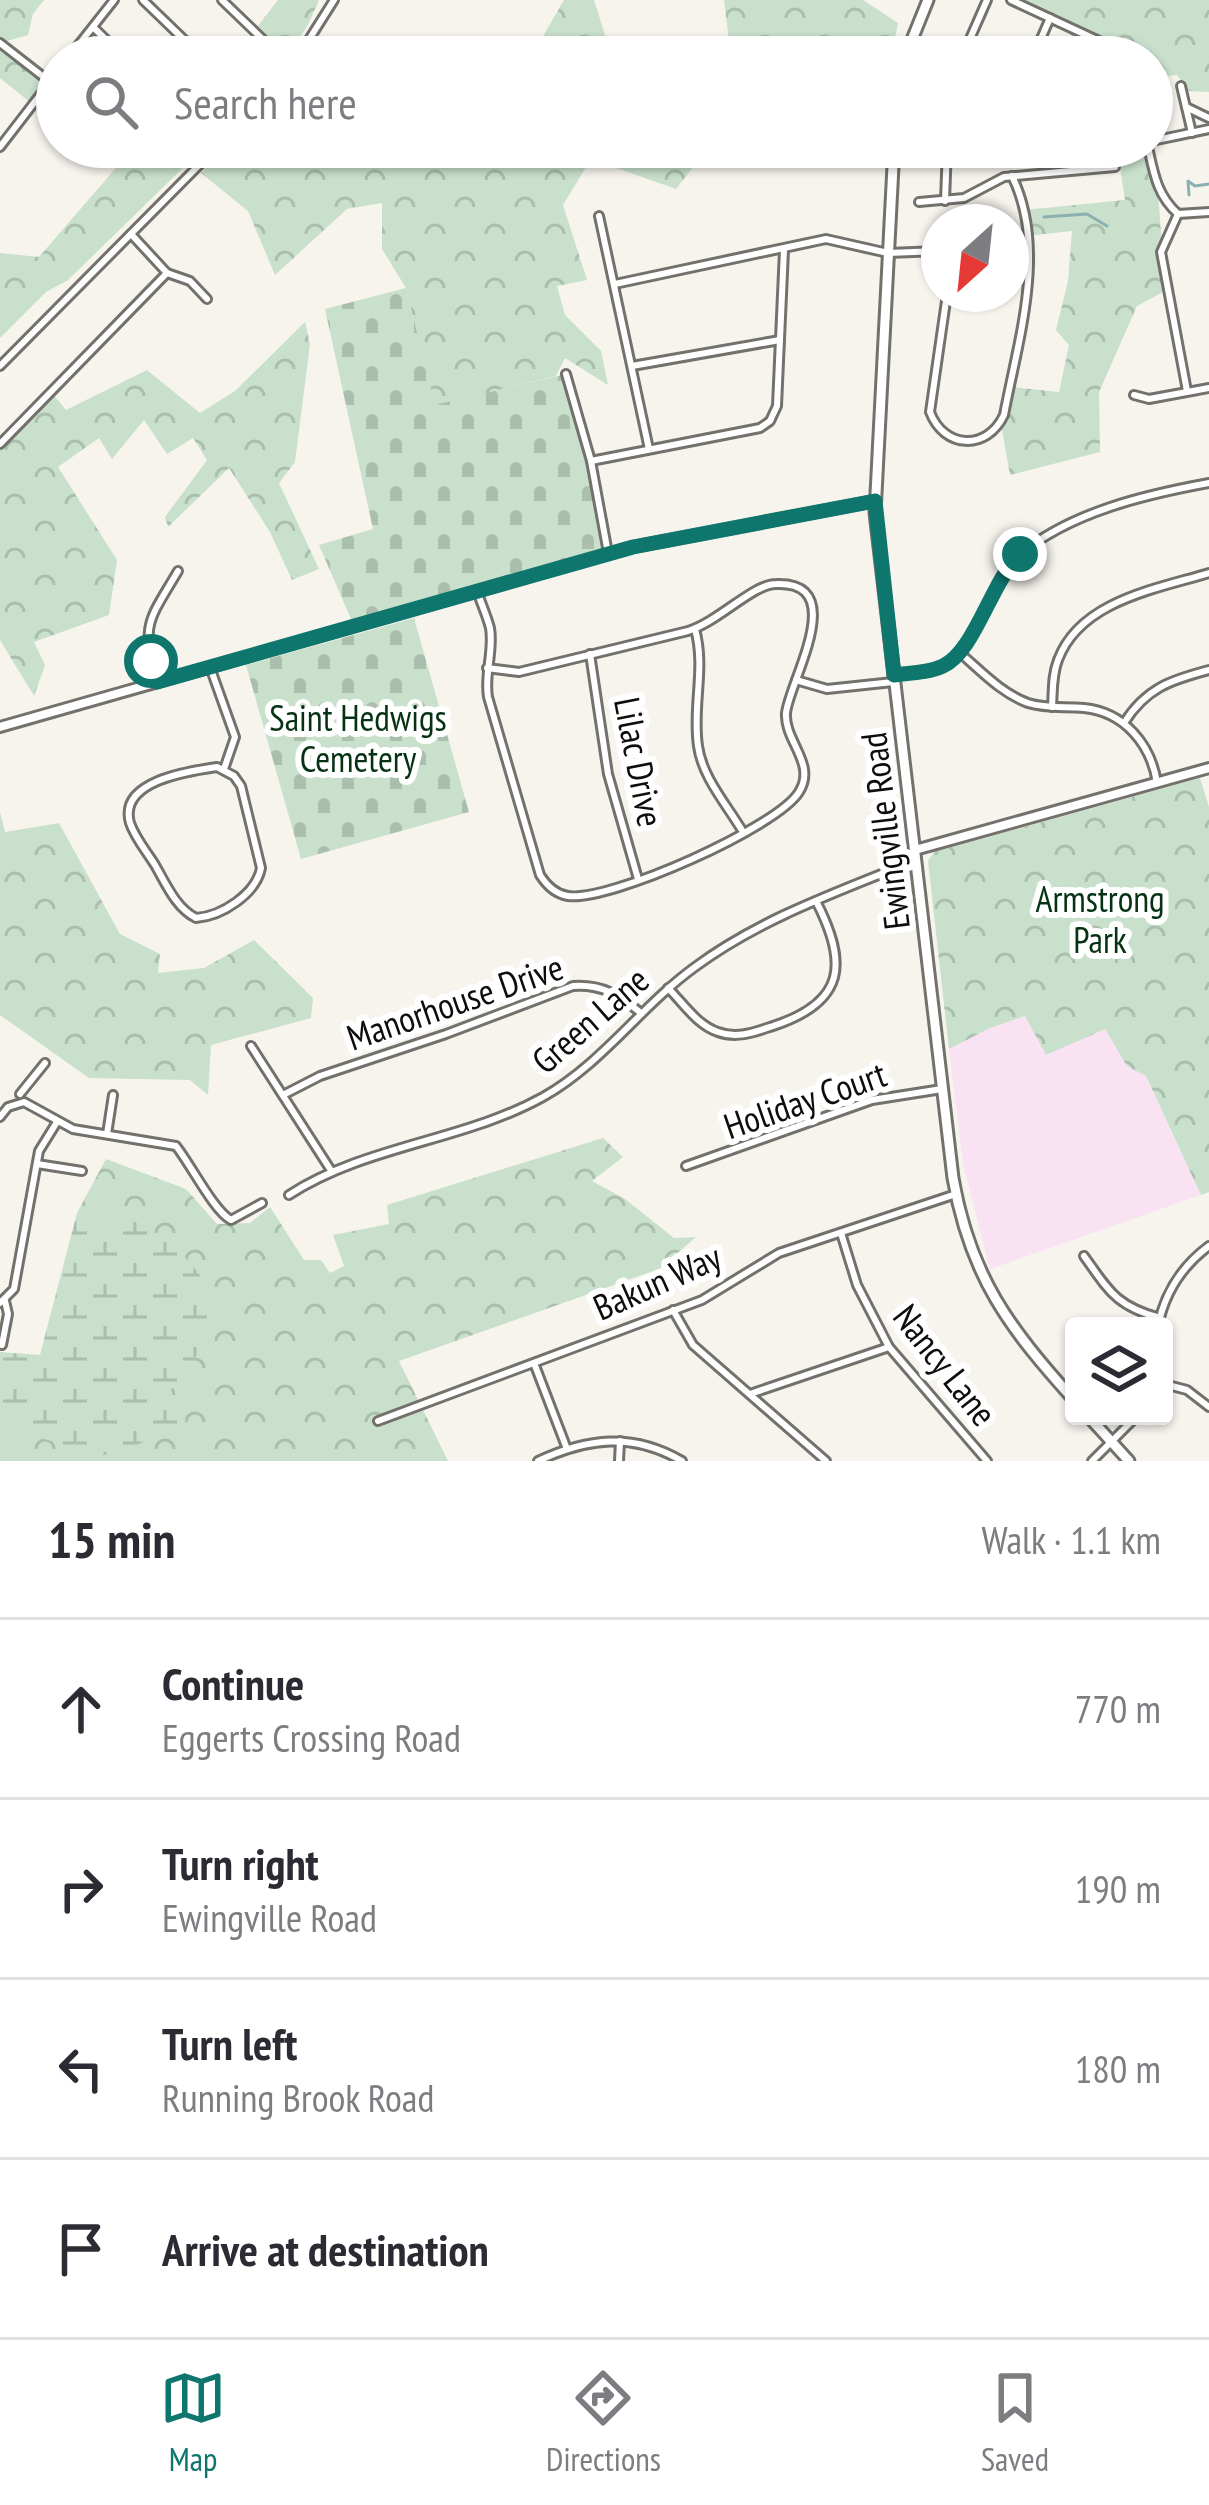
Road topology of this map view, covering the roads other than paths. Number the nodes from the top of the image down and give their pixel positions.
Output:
1 (114, 0) edge
2 (143, 0) edge
3 (222, 0) edge
4 (334, 0) edge
5 (928, 0) edge
6 (987, 0) edge
7 (1011, 0) edge
8 (1050, 18) junction
9 (93, 27) junction
10 (86, 36) edge
11 (102, 36) edge
12 (180, 36) edge
13 (257, 36) edge
14 (311, 36) edge
15 (913, 36) edge
16 (971, 36) edge
17 (1042, 36) edge
18 (1090, 36) edge
19 (0, 43) edge
20 (36, 71) edge
21 (1181, 86) dead end
22 (36, 100) edge
23 (1186, 107) junction
24 (1209, 118) edge
25 (1209, 129) edge
26 (1192, 133) junction
27 (1173, 138) edge
28 (0, 147) edge
29 (196, 168) edge
30 (892, 168) edge
31 (946, 168) edge
32 (1088, 168) edge
33 (1154, 168) edge
34 (1012, 176) junction
35 (945, 201) junction
36 (919, 202) dead end
37 (1023, 204) edge
38 (1209, 212) edge
39 (1178, 214) junction
40 (599, 217) dead end
41 (130, 234) junction
42 (784, 250) junction
43 (921, 252) edge
44 (888, 254) junction
45 (167, 274) junction
46 (615, 284) junction
47 (207, 299) dead end
48 (945, 312) edge
49 (1023, 312) edge
50 (780, 340) junction
51 (0, 365) edge
52 (632, 367) junction
53 (566, 374) dead end
54 (1209, 388) edge
55 (1187, 391) junction
56 (1134, 395) dead end
57 (0, 444) edge
58 (649, 449) junction
59 (591, 460) junction
60 (1209, 483) edge
61 (875, 501) junction
62 (608, 553) junction
63 (178, 571) dead end
64 (1209, 573) edge
65 (477, 591) junction
66 (695, 629) junction
67 (961, 652) junction
68 (590, 654) junction
69 (210, 667) junction
70 (487, 668) junction
71 (1209, 670) edge
72 (895, 678) junction
73 (796, 680) junction
74 (157, 682) junction
75 (1052, 707) junction
76 (1124, 723) junction
77 (0, 728) edge
78 (1209, 768) edge
79 (224, 769) junction
80 (1156, 783) junction
81 (743, 832) junction
82 (915, 855) junction
83 (638, 880) junction
84 (816, 901) junction
85 (668, 988) junction
86 (641, 1013) junction
87 (251, 1046) dead end
88 (45, 1063) dead end
89 (942, 1089) junction
90 (20, 1094) dead end
91 (112, 1095) dead end
92 (283, 1095) junction
93 (0, 1117) edge
94 (57, 1122) junction
95 (107, 1134) junction
96 (37, 1164) junction
97 (686, 1166) dead end
98 (82, 1171) dead end
99 (332, 1172) junction
100 (956, 1194) junction
101 (289, 1195) dead end
102 (262, 1203) dead end
103 (841, 1233) junction
104 (1209, 1246) edge
105 (1084, 1256) dead end
106 (3, 1302) edge
107 (673, 1310) junction
108 (1147, 1317) edge
109 (1161, 1317) edge
110 (2, 1346) edge
111 (889, 1347) junction
112 (533, 1362) junction
113 (1173, 1386) edge
114 (1065, 1390) edge
115 (748, 1394) junction
116 (1209, 1407) edge
117 (378, 1421) dead end
118 (1096, 1425) edge
119 (1129, 1425) edge
120 (620, 1440) junction
121 (1112, 1443) junction
122 (567, 1449) junction
123 (538, 1461) edge
124 (619, 1461) edge
125 (682, 1461) edge
126 (826, 1461) edge
127 (987, 1461) edge
128 (1092, 1461) edge
129 (1129, 1461) edge

1 - 9 street
2 - 12 street
3 - 13 street
4 - 14 street
5 - 15 main road
6 - 16 street
7 - 8 street
8 - 17 street
8 - 18 street
9 - 10 street
9 - 11 street
19 - 20 street
21 - 23 street
22 - 28 street
23 - 24 street
23 - 26 street
25 - 26 street
26 - 27 street
29 - 41 street
30 - 44 main road, Ewingville Road
31 - 35 street
32 - 34 street
33 - 39 street
34 - 35 street
34 - 37 street
35 - 36 street
38 - 39 street
39 - 55 street
40 - 46 street
41 - 45 street
41 - 51 street
42 - 44 street
42 - 46 street
42 - 50 street
43 - 44 street
44 - 61 main road, Ewingville Road
45 - 47 street
45 - 57 street
46 - 52 street
48 - 49 street
50 - 52 street
50 - 58 street
52 - 58 street
53 - 59 street
54 - 55 street
55 - 56 street
58 - 59 street
59 - 62 street
60 - 67 street
61 - 62 street
61 - 72 main road, Ewingville Road
62 - 65 street
63 - 74 street
64 - 75 street
65 - 69 street
65 - 70 street
66 - 68 street
66 - 73 street
66 - 81 street
67 - 72 street
67 - 75 street
68 - 70 street
68 - 83 street, Lilac Drive
69 - 74 street
69 - 79 street
70 - 83 street
71 - 76 street
72 - 73 street
72 - 82 main road, Ewingville Road
73 - 81 street
74 - 77 street
75 - 76 street
76 - 80 street
78 - 80 street, Green Lane
79 - 79 street
80 - 82 street, Green Lane
81 - 83 street
82 - 84 street, Green Lane
82 - 89 main road, Ewingville Road
84 - 85 street, Green Lane
84 - 85 street
85 - 86 street, Green Lane
86 - 92 street, Manorhouse Drive
86 - 99 street, Green Lane
87 - 92 street
88 - 90 street
89 - 97 street, Holiday Court
89 - 100 main road, Ewingville Road
91 - 95 street
92 - 99 street
93 - 94 street
94 - 95 street
94 - 96 street
95 - 102 street
96 - 98 street
96 - 106 street
99 - 101 street, Green Lane
100 - 103 street, Bakun Way
100 - 114 main road, Ewingville Road
103 - 107 street, Bakun Way
103 - 111 street, Nancy Lane
104 - 109 street
105 - 108 street
106 - 110 street
107 - 112 street, Bakun Way
107 - 115 street
111 - 115 street
111 - 127 street, Nancy Lane
112 - 117 street, Bakun Way
112 - 122 street
113 - 116 street
115 - 126 street
118 - 121 main road
119 - 121 street
120 - 122 street
120 - 124 street
120 - 125 street
121 - 128 street
121 - 129 main road
122 - 123 street

